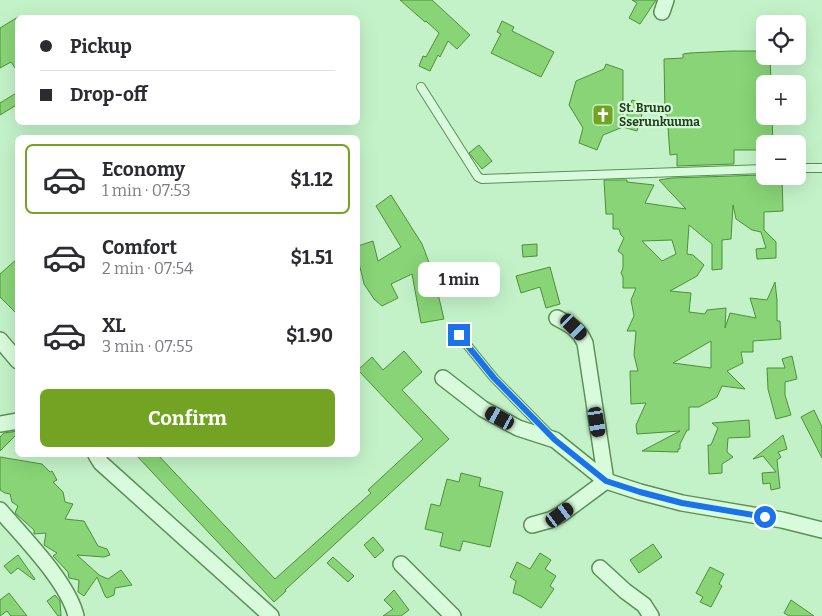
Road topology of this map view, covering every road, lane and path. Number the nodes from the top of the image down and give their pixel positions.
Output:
1 (421, 87) dead end
2 (806, 168) edge
3 (822, 168) edge
4 (756, 170) edge
5 (557, 318) dead end
6 (459, 335) dead end
7 (0, 340) edge
8 (15, 358) edge
9 (443, 378) dead end
10 (15, 422) edge
11 (0, 424) edge
12 (555, 440) junction
13 (97, 457) edge
14 (606, 481) junction
15 (0, 510) edge
16 (532, 525) dead end
17 (822, 530) edge
18 (401, 564) dead end
19 (600, 568) dead end
20 (76, 616) edge
21 (271, 616) edge
22 (452, 616) edge
23 (651, 616) edge

1 - 4 lane
2 - 3 lane
5 - 14 street
6 - 12 lane
7 - 8 street
9 - 12 street
10 - 11 street
12 - 14 street
13 - 21 street
14 - 16 street
14 - 17 street
15 - 20 street
18 - 22 street
19 - 23 street

